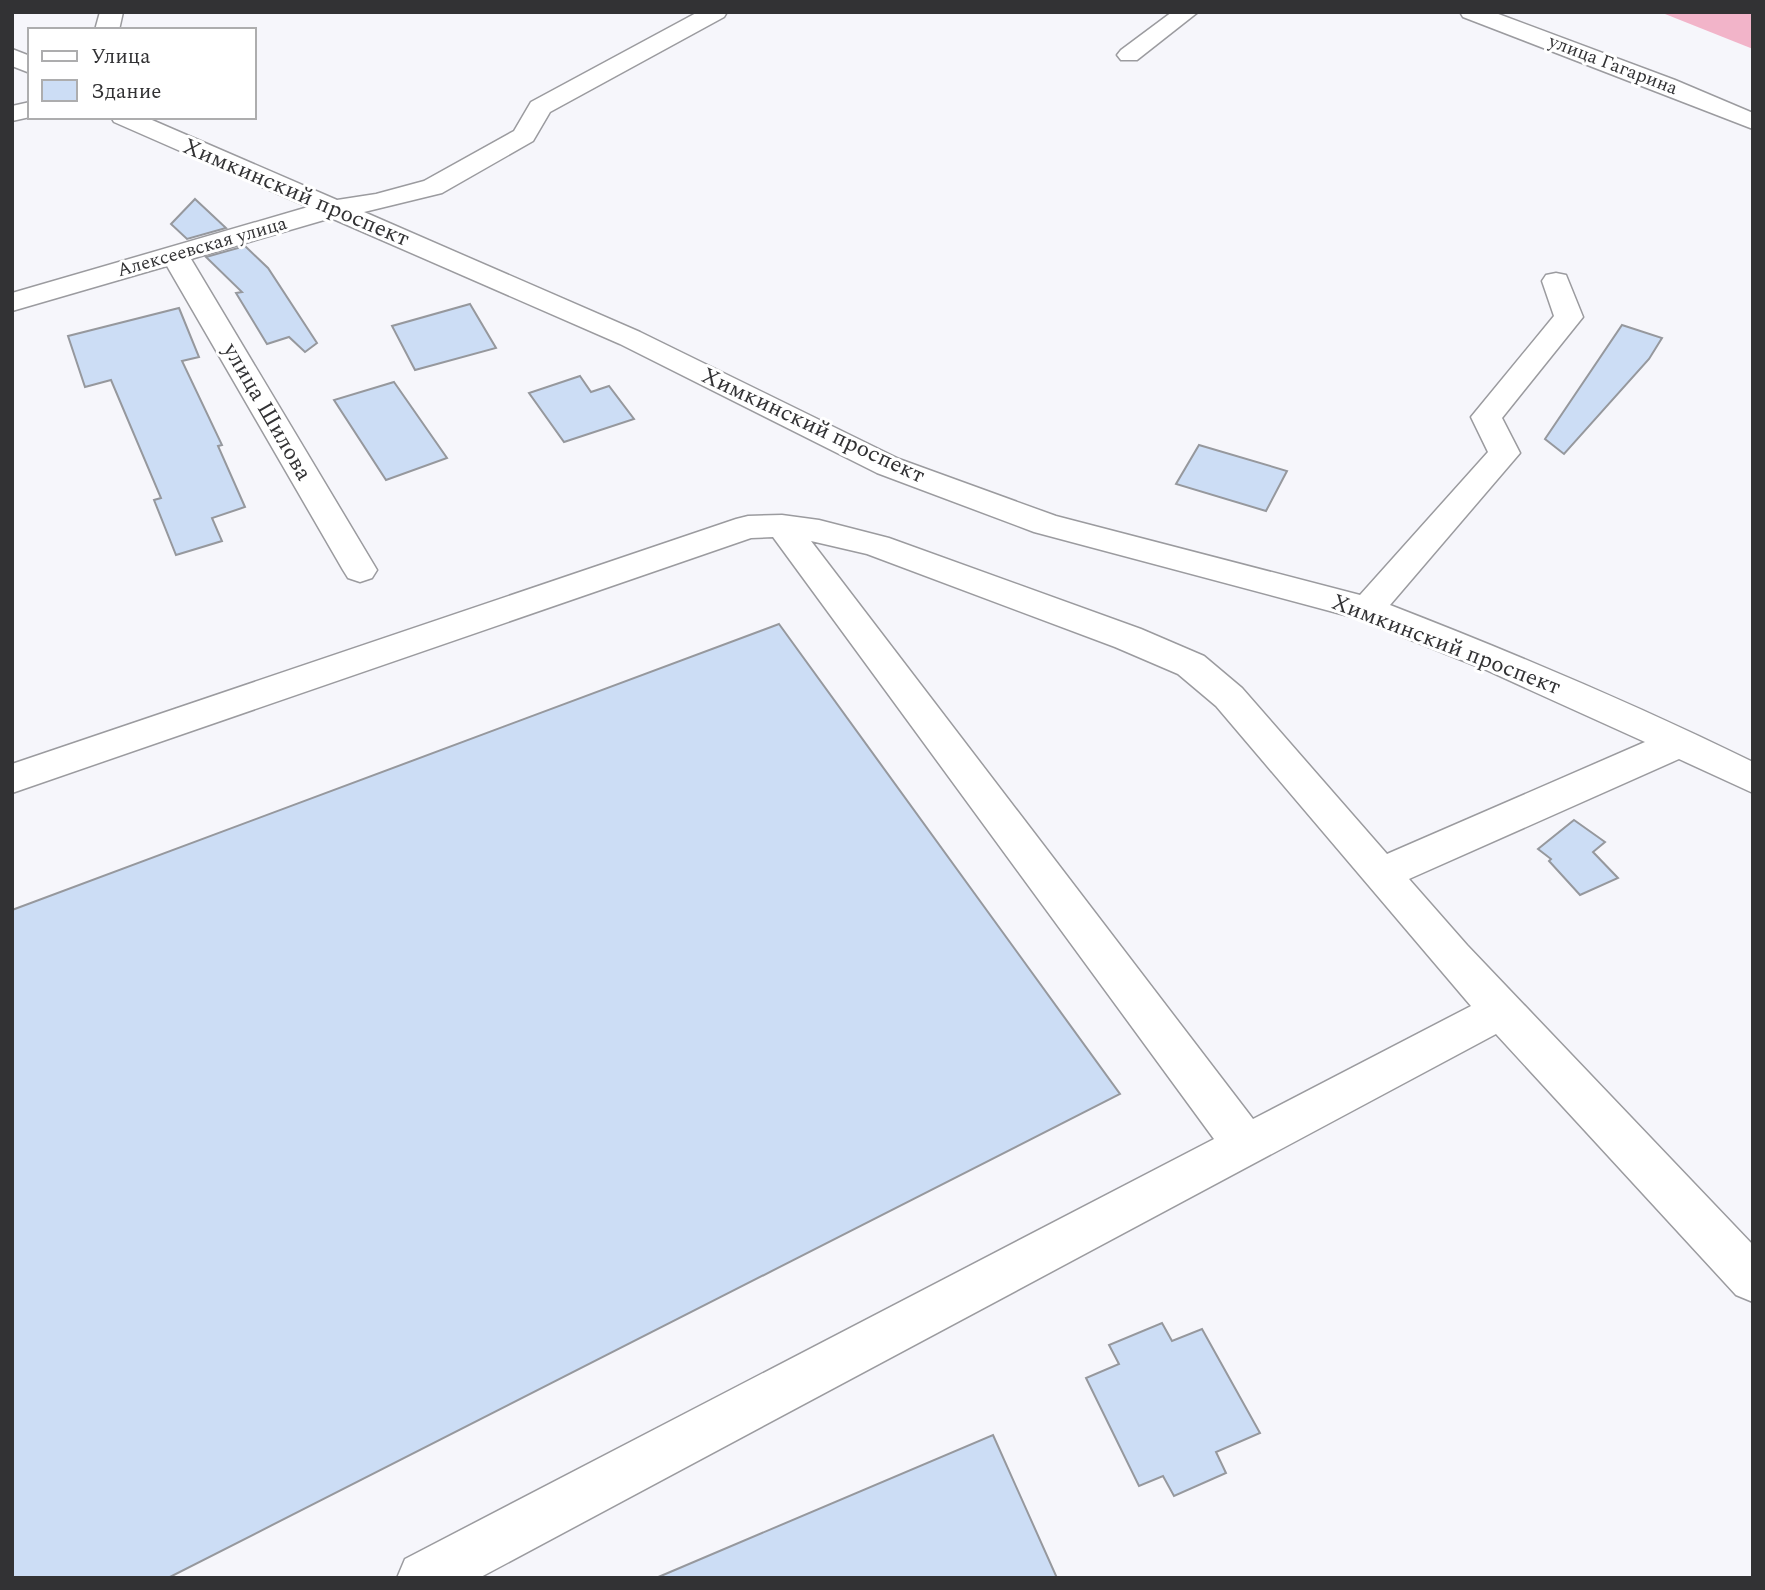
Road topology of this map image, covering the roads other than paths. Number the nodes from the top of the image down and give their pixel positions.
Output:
1 (716, 12) edge
2 (1187, 12) edge
3 (1471, 12) edge
4 (1129, 55) dead end
5 (12, 56) edge
6 (28, 65) edge
7 (128, 119) edge
8 (1753, 122) edge
9 (332, 209) junction
10 (175, 255) junction
11 (1556, 281) dead end
12 (12, 302) edge
13 (782, 526) junction
14 (360, 570) dead end
15 (1367, 609) junction
16 (1679, 743) junction
17 (12, 779) edge
18 (1753, 779) edge
19 (1381, 874) junction
20 (1502, 1010) junction
21 (1246, 1145) junction
22 (1753, 1279) edge
23 (424, 1578) edge

1 - 9 street, Алексеевская улица
2 - 4 street
3 - 8 street, улица Гагарина
5 - 6 street
7 - 9 street, Химкинский проспект
9 - 10 street, Алексеевская улица
9 - 15 street, Химкинский проспект
10 - 12 street, Алексеевская улица
10 - 14 street, улица Шилова
11 - 15 street
13 - 17 street
13 - 19 street
13 - 21 street
15 - 16 street, Химкинский проспект
16 - 18 street, Химкинский проспект
16 - 19 street
19 - 20 street
20 - 21 street
20 - 22 street
21 - 23 street

